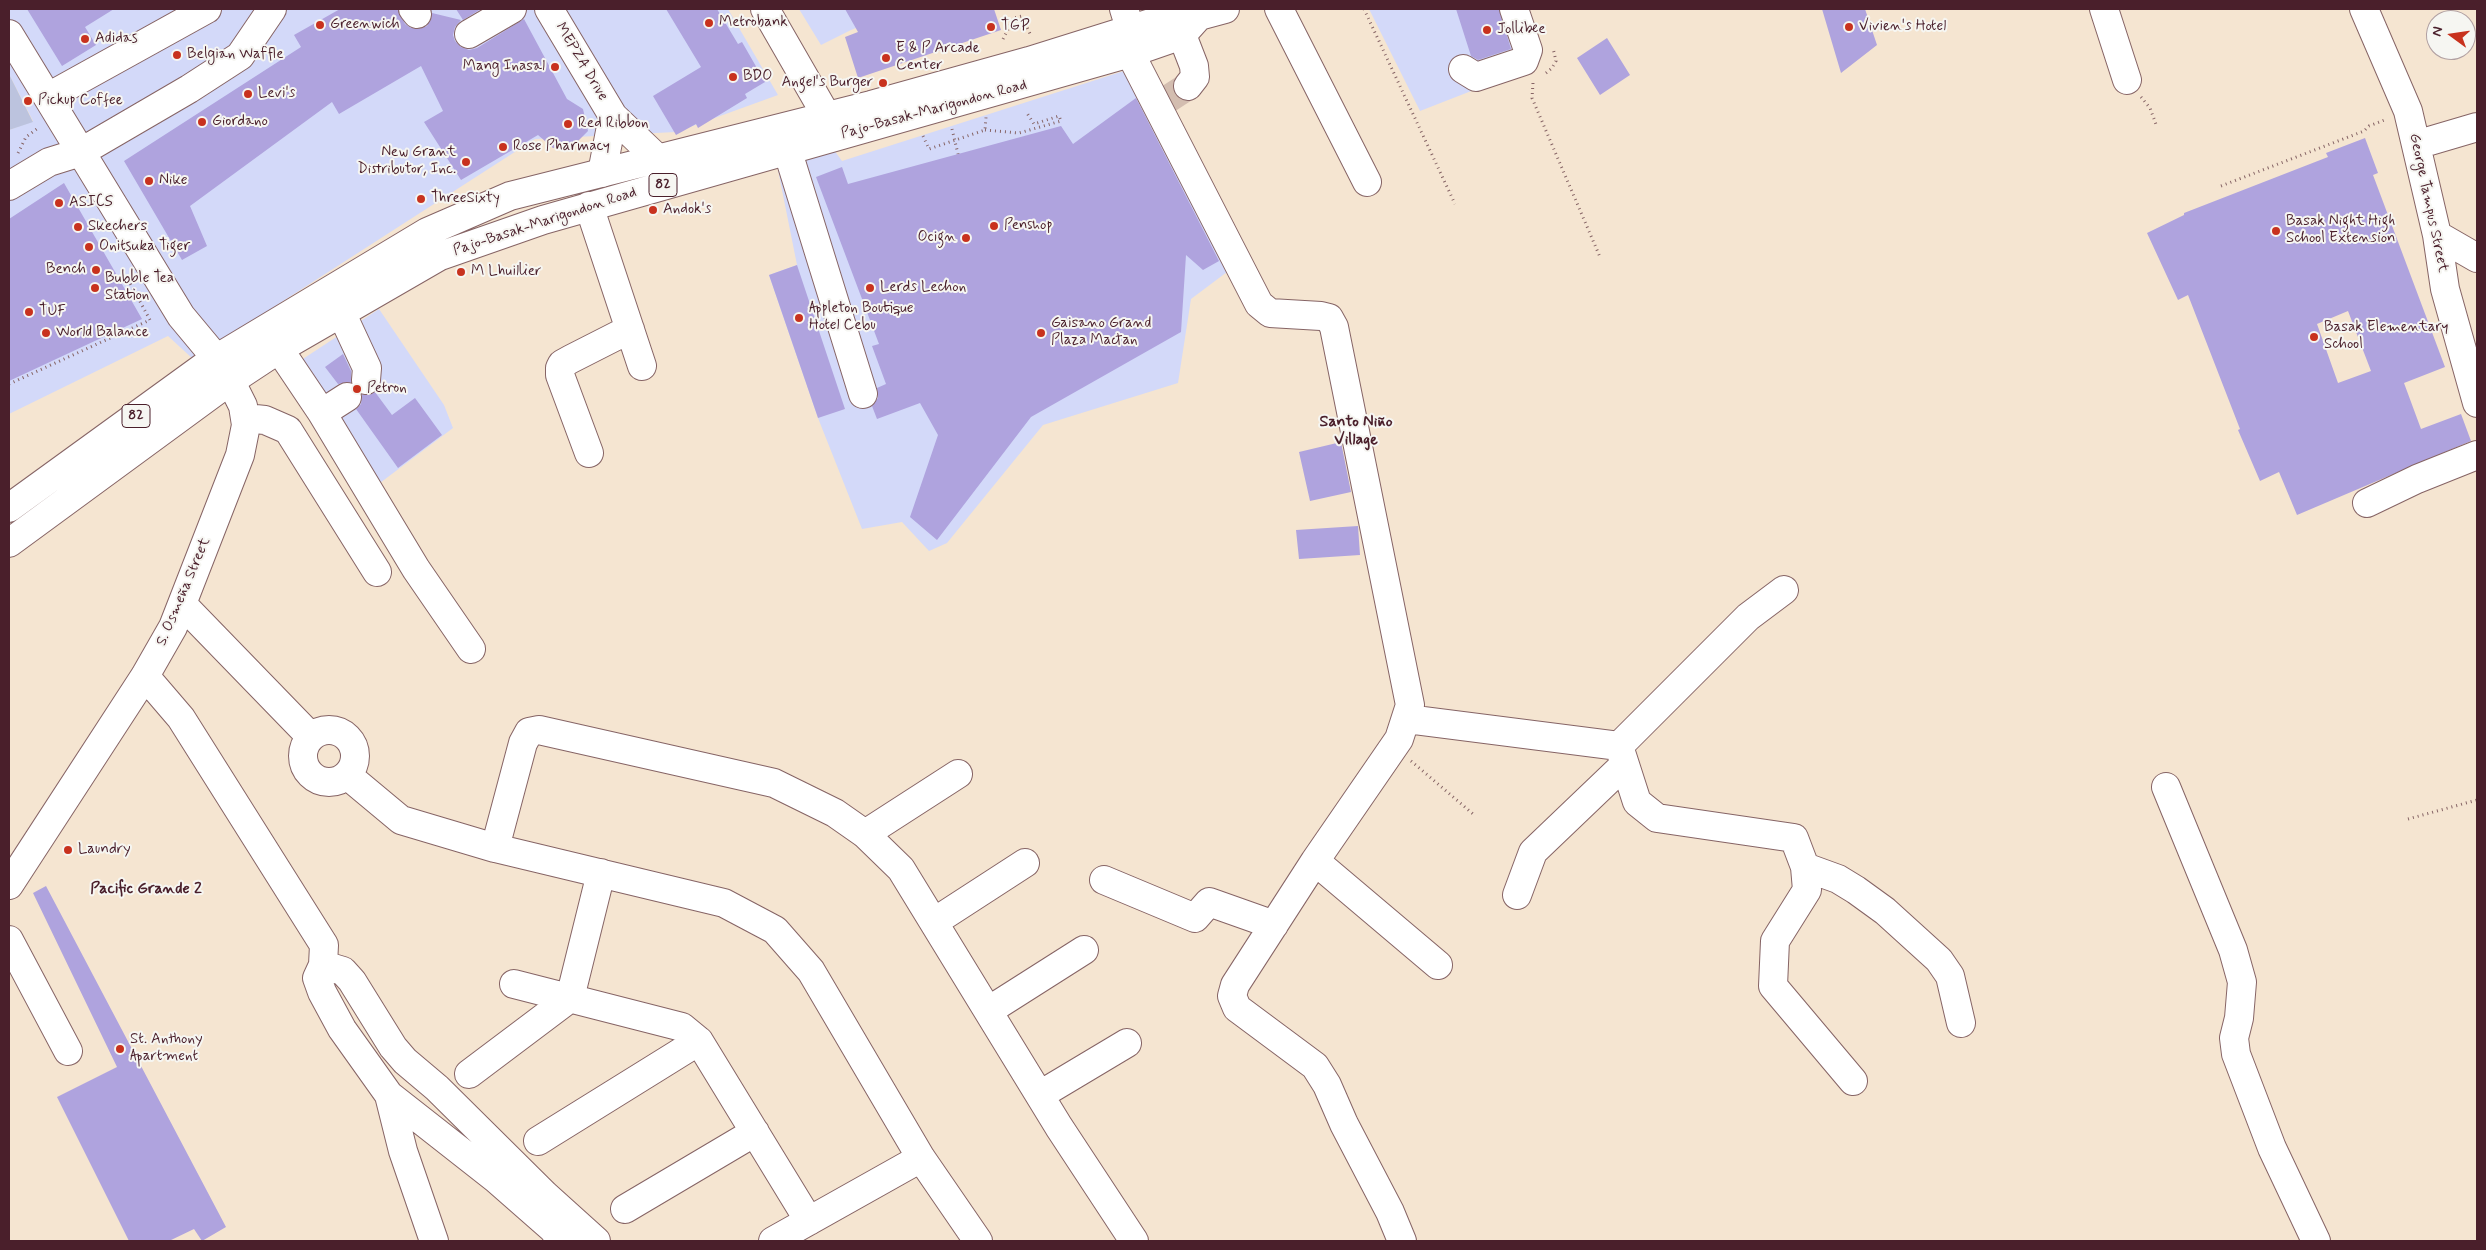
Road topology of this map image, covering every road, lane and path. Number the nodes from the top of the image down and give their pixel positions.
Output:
1 (207, 9) edge
2 (272, 9) edge
3 (512, 9) edge
4 (549, 9) edge
5 (765, 9) edge
6 (1225, 9) edge
7 (1279, 9) edge
8 (1364, 9) edge
9 (1514, 9) edge
10 (2104, 9) edge
11 (2364, 9) edge
12 (1190, 26) junction
13 (1128, 30) edge
14 (9, 34) edge
15 (469, 34) dead end
16 (1003, 39) dead end
17 (1032, 39) dead end
18 (1550, 42) dead end
19 (1463, 69) dead end
20 (1540, 76) dead end
21 (1535, 80) dead end
22 (2127, 80) joint
23 (1188, 86) tunnel mouth
24 (48, 97) junction
25 (2408, 111) junction
26 (1027, 113) dead end
27 (826, 115) junction
28 (613, 116) junction
29 (39, 123) dead end
30 (2157, 127) dead end
31 (2477, 127) edge
32 (986, 130) dead end
33 (2416, 145) junction
34 (787, 149) junction
35 (81, 152) junction
36 (18, 155) dead end
37 (657, 158) junction
38 (602, 173) junction
39 (1367, 182) dead end
40 (9, 186) edge
41 (2221, 186) dead end
42 (1455, 204) dead end
43 (589, 206) junction
44 (2437, 235) junction
45 (1600, 256) dead end
46 (2477, 258) edge
47 (120, 266) dead end
48 (341, 312) junction
49 (630, 329) junction
50 (272, 339) junction
51 (216, 358) junction
52 (642, 366) dead end
53 (231, 382) junction
54 (9, 384) edge
55 (863, 394) dead end
56 (2477, 403) edge
57 (322, 413) junction
58 (245, 418) junction
59 (589, 453) dead end
60 (2477, 454) edge
61 (2367, 503) dead end
62 (9, 508) edge
63 (9, 543) edge
64 (377, 572) dead end
65 (1784, 590) dead end
66 (177, 616) junction
67 (471, 649) dead end
68 (145, 676) junction
69 (1403, 729) junction
70 (311, 737) junction
71 (1621, 756) junction
72 (958, 774) dead end
73 (347, 775) junction
74 (2166, 787) dead end
75 (2477, 800) edge
76 (1473, 814) dead end
77 (2408, 819) dead end
78 (865, 834) junction
79 (495, 848) junction
80 (1315, 861) junction
81 (1025, 863) dead end
82 (1805, 867) junction
83 (601, 874) junction
84 (1104, 880) dead end
85 (9, 885) edge
86 (1517, 895) dead end
87 (934, 922) junction
88 (1274, 924) junction
89 (9, 940) edge
90 (1084, 950) dead end
91 (1438, 965) dead end
92 (323, 966) junction
93 (514, 984) dead end
94 (570, 998) junction
95 (988, 1011) junction
96 (1961, 1023) dead end
97 (699, 1041) junction
98 (1126, 1043) dead end
99 (68, 1052) dead end
100 (469, 1074) dead end
101 (1853, 1081) dead end
102 (389, 1095) junction
103 (1040, 1095) junction
104 (755, 1132) junction
105 (538, 1141) dead end
106 (921, 1158) junction
107 (624, 1210) dead end
108 (809, 1221) junction
109 (434, 1241) edge
110 (562, 1241) edge
111 (596, 1241) edge
112 (773, 1241) edge
113 (978, 1241) edge
114 (1134, 1241) edge
115 (1402, 1241) edge
116 (2316, 1241) edge

1 - 24 street
2 - 35 street
3 - 15 street
4 - 28 street, MEPZA Drive
5 - 27 street
6 - 12 street, Pajo-Basak-Marigondon Road / 82
7 - 39 street
8 - 42 path
9 - 19 street
10 - 22 street
11 - 25 street, George Tampus Street
12 - 13 street, Pajo-Basak-Marigondon Road / 82
12 - 23 street
13 - 27 street, Pajo-Basak-Marigondon Road / 82
13 - 34 street, Pajo-Basak-Marigondon Road / 82
13 - 69 street
14 - 24 street, S. Osmeña Street
16 - 17 path
18 - 20 path
21 - 45 path
22 - 30 path
24 - 35 street, S. Osmeña Street
25 - 33 street, George Tampus Street
25 - 41 path
26 - 32 path
27 - 37 street, Pajo-Basak-Marigondon Road / 82
28 - 37 street, MEPZA Drive
28 - 38 street, MEPZA Drive
29 - 36 path
31 - 33 street
33 - 44 street, George Tampus Street
34 - 43 street, Pajo-Basak-Marigondon Road / 82
34 - 55 street
35 - 40 street
35 - 51 street, S. Osmeña Street
37 - 38 street, Pajo-Basak-Marigondon Road / 82
38 - 50 street, Pajo-Basak-Marigondon Road / 82
43 - 48 street, Pajo-Basak-Marigondon Road / 82
43 - 49 street
44 - 46 street
44 - 56 street, George Tampus Street
47 - 54 path
48 - 50 street, Pajo-Basak-Marigondon Road / 82
48 - 57 street
49 - 52 street
49 - 59 street
50 - 51 street, Pajo-Basak-Marigondon Road / 82
50 - 53 street, Pajo-Basak-Marigondon Road / 82
50 - 57 street
51 - 53 street, S. Osmeña Street
51 - 62 street, Pajo-Basak-Marigondon Road / 82
53 - 58 street, S. Osmeña Street
53 - 63 street, Pajo-Basak-Marigondon Road / 82
57 - 67 street
58 - 64 street
58 - 66 street, S. Osmeña Street
60 - 61 street
65 - 71 street
66 - 68 street, S. Osmeña Street
66 - 70 street
68 - 85 street, S. Osmeña Street
68 - 92 street
69 - 71 street
69 - 76 path
69 - 80 street
70 - 73 street
70 - 73 street
71 - 82 street
71 - 86 street
72 - 78 street
73 - 79 street
74 - 116 street
75 - 77 path
78 - 79 street
78 - 87 street
79 - 83 street
80 - 88 street
80 - 91 street
81 - 87 street
82 - 96 street
82 - 101 street
83 - 94 street
83 - 106 street
84 - 88 street
87 - 95 street
88 - 115 street
89 - 99 street
90 - 95 street
92 - 102 street
92 - 111 street
93 - 94 street
94 - 97 street
94 - 100 street
95 - 103 street
97 - 104 street
97 - 105 street
98 - 103 street
102 - 109 street
102 - 110 street
103 - 114 street
104 - 107 street
104 - 108 street
106 - 108 street
106 - 113 street
108 - 112 street

